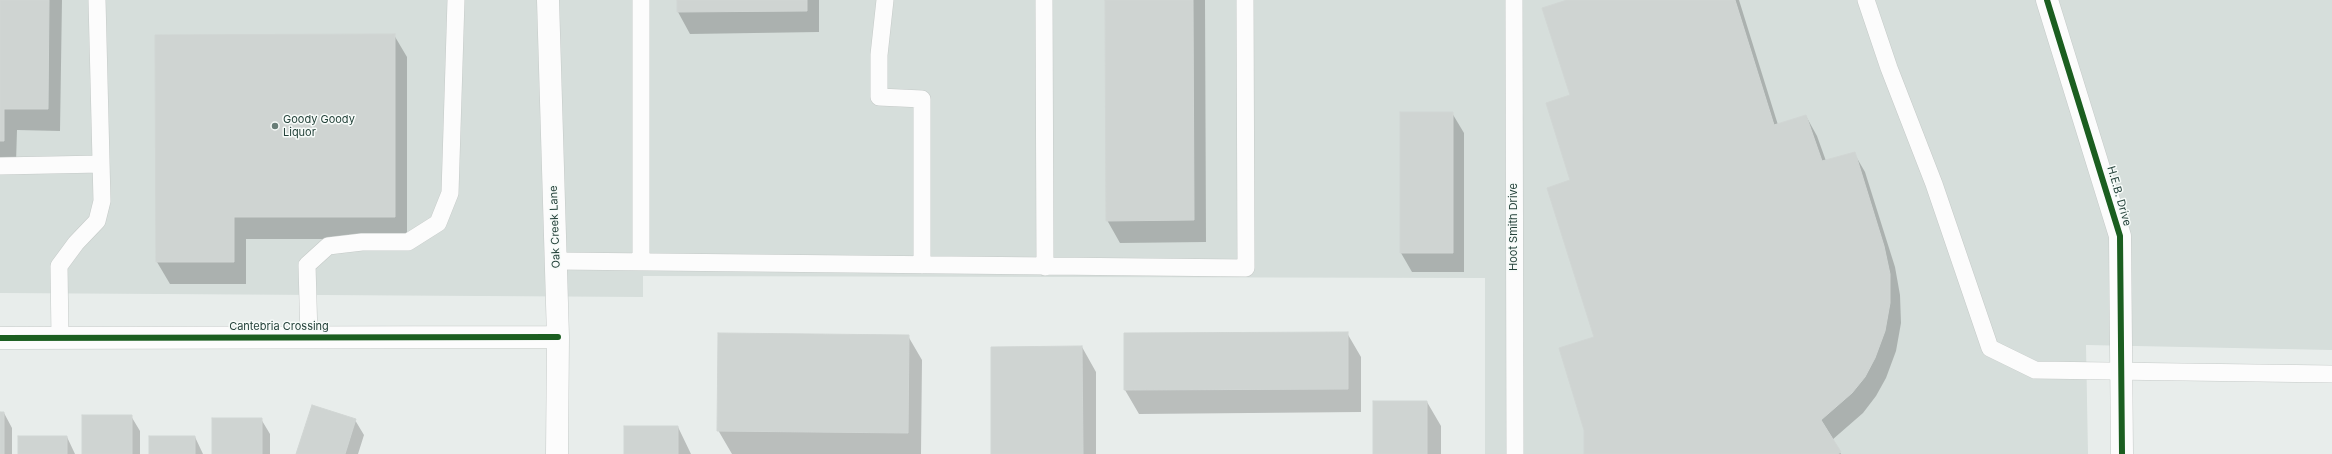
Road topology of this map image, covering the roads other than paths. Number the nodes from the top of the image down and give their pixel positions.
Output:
1 (97, 0) edge
2 (456, 0) edge
3 (548, 0) edge
4 (641, 0) edge
5 (886, 0) edge
6 (1044, 0) edge
7 (1245, 0) edge
8 (1514, 0) edge
9 (1866, 0) edge
10 (2047, 0) edge
11 (102, 164) junction
12 (0, 166) edge
13 (556, 261) junction
14 (641, 262) junction
15 (922, 265) junction
16 (1045, 267) junction
17 (309, 337) junction
18 (558, 337) junction
19 (0, 338) edge
20 (60, 338) junction
21 (2122, 373) junction
22 (2332, 374) edge
23 (557, 454) edge
24 (1515, 454) edge
25 (2122, 454) edge

1 - 11 lane
2 - 17 lane
3 - 13 street, Oak Creek Lane
4 - 14 lane
5 - 15 lane
6 - 16 lane
7 - 16 lane
8 - 24 lane, Hoot Smith Drive
9 - 21 lane
10 - 21 street, H.E.B. Drive
11 - 12 lane
11 - 20 lane
13 - 14 lane
13 - 18 street, Oak Creek Lane
14 - 15 lane
15 - 16 lane
17 - 18 street, Cantebria Crossing
17 - 20 street, Cantebria Crossing
18 - 23 street, Oak Creek Lane
19 - 20 street, Cantebria Crossing
21 - 22 lane
21 - 25 street, H.E.B. Drive

